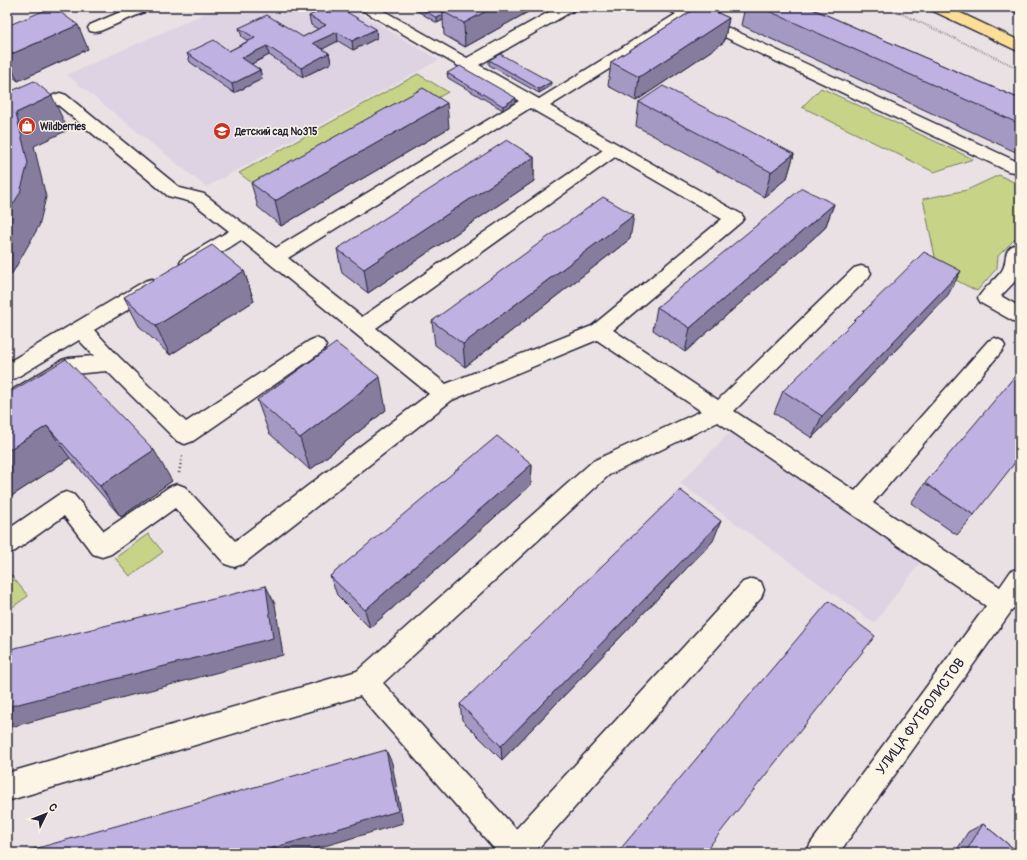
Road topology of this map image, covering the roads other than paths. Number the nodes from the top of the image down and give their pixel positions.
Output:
1 (144, 7) edge
2 (367, 7) edge
3 (569, 7) edge
4 (672, 7) edge
5 (936, 7) edge
6 (687, 14) junction
7 (95, 28) dead end
8 (1020, 48) edge
9 (467, 65) junction
10 (534, 104) junction
11 (7, 122) edge
12 (615, 149) junction
13 (1014, 167) dead end
14 (242, 231) junction
15 (1020, 249) edge
16 (275, 257) junction
17 (861, 273) dead end
18 (1020, 316) edge
19 (362, 327) junction
20 (81, 329) junction
21 (599, 331) junction
22 (316, 346) dead end
23 (995, 346) dead end
24 (112, 364) junction
25 (7, 372) edge
26 (444, 394) junction
27 (7, 403) edge
28 (719, 412) junction
29 (857, 505) junction
30 (7, 543) edge
31 (1020, 579) edge
32 (752, 590) dead end
33 (1003, 603) junction
34 (365, 682) junction
35 (7, 787) edge
36 (514, 852) edge
37 (821, 853) edge

1 - 7 street
2 - 9 street
3 - 9 street
4 - 6 street
5 - 8 main road
6 - 10 street
6 - 13 street
9 - 10 street
10 - 12 street
10 - 16 street
11 - 14 street
12 - 19 street
12 - 21 street
14 - 16 street
14 - 20 street
15 - 18 street
16 - 19 street
17 - 28 street
19 - 26 street
20 - 24 street
20 - 25 street
21 - 26 street
21 - 28 street
22 - 24 street
23 - 29 street
24 - 27 street
26 - 30 street
28 - 29 street
28 - 34 street
29 - 33 street
31 - 33 street, УЛИЦА ФУТБОЛИСТОВ
32 - 36 street
33 - 37 street, УЛИЦА ФУТБОЛИСТОВ
34 - 35 street
34 - 36 street

